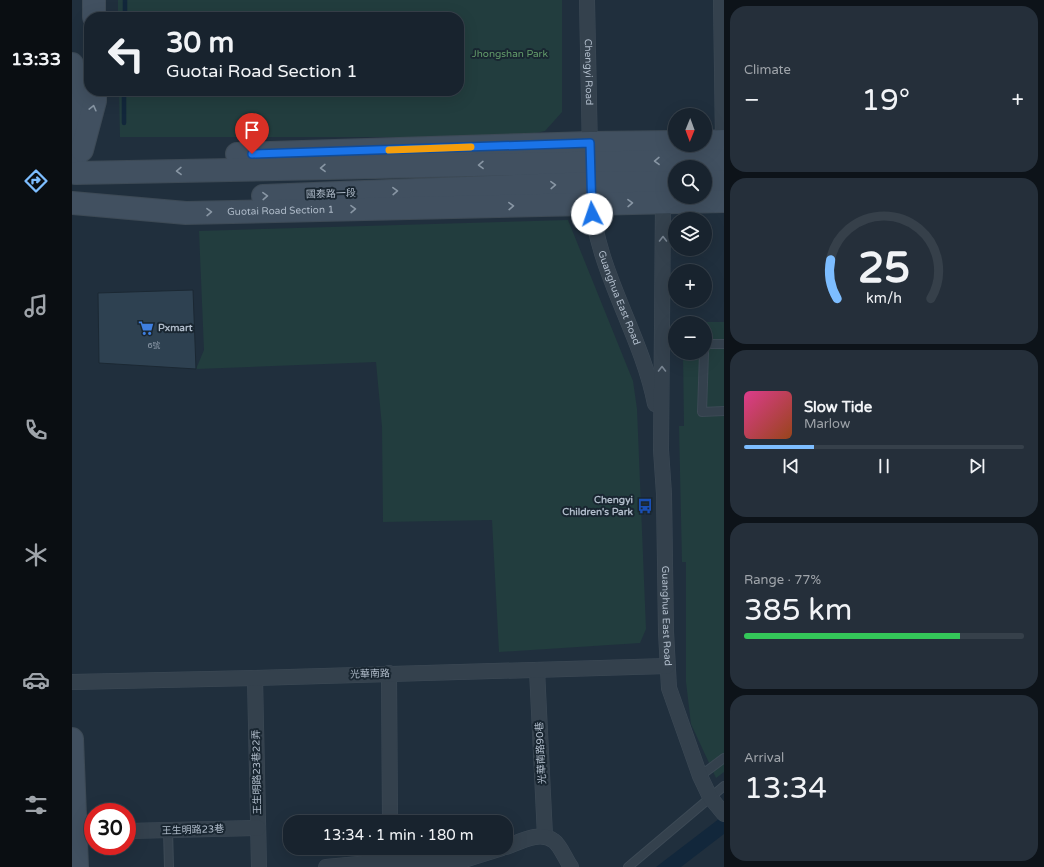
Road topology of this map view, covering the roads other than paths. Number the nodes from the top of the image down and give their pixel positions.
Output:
1 (94, 0) edge
2 (587, 0) edge
3 (721, 0) edge
4 (94, 12) edge
5 (72, 64) edge
6 (95, 96) edge
7 (668, 145) edge
8 (719, 146) edge
9 (590, 173) junction
10 (73, 178) edge
11 (668, 181) edge
12 (724, 181) edge
13 (712, 182) edge
14 (724, 201) edge
15 (663, 202) junction
16 (72, 203) edge
17 (712, 344) edge
18 (724, 344) edge
19 (704, 360) edge
20 (724, 411) edge
21 (661, 450) junction
22 (668, 666) junction
23 (537, 670) junction
24 (389, 673) junction
25 (255, 678) junction
26 (72, 682) edge
27 (72, 739) edge
28 (724, 758) edge
29 (700, 776) junction
30 (724, 786) edge
31 (710, 797) junction
32 (724, 814) edge
33 (390, 815) edge
34 (258, 828) junction
35 (168, 830) junction
36 (136, 832) edge
37 (84, 833) edge
38 (545, 836) junction
39 (513, 845) edge
40 (480, 855) edge
41 (390, 859) edge
42 (77, 867) edge
43 (169, 867) edge
44 (259, 867) edge
45 (326, 867) edge
46 (571, 867) edge
47 (628, 867) edge

1 - 4 street
2 - 9 street, Chengyi Road
3 - 8 street
5 - 10 street
10 -> 6 street
7 - 9 street
8 -> 9 street
9 -> 10 street
9 - 11 street
9 -> 15 street
16 -> 9 street, 國泰路一段
9 - 21 street, Guanghua East Road
12 - 13 street
14 - 15 street
21 -> 15 street, Guanghua East Road
17 - 18 lane
19 - 20 lane
21 - 22 street, Guanghua East Road
22 - 23 street, 光華南路
22 - 29 street, Guanghua East Road
23 - 24 street, 光華南路
23 - 38 street, 光華南路90巷
24 - 25 street, 光華南路
24 - 33 street
25 - 26 street, 光華南路
25 - 34 street, 王生明路23巷22弄
27 - 37 street
28 - 29 lane
29 - 31 street, Guanghua East Road
30 - 31 lane
31 - 32 street, Guanghua East Road
31 - 47 lane
34 - 35 street, 王生明路23巷
34 - 44 street, 王生明路23巷22弄
35 - 36 street, 王生明路23巷
35 - 43 lane
37 - 42 street
38 - 39 street
38 - 46 street
40 - 41 street
41 - 45 street

